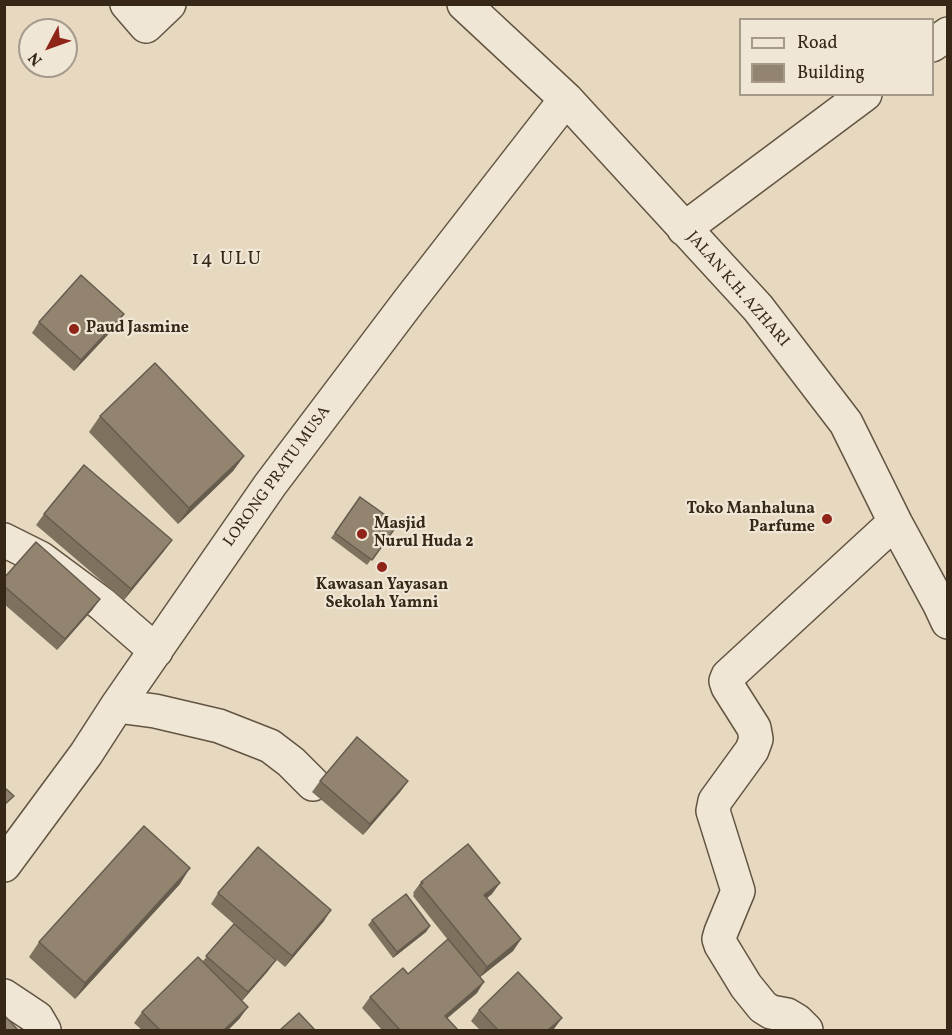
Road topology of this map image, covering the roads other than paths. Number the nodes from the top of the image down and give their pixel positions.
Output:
1 (127, 4) edge
2 (168, 4) edge
3 (464, 4) edge
4 (948, 34) edge
5 (934, 44) edge
6 (862, 96) edge
7 (566, 99) junction
8 (684, 229) junction
9 (895, 522) junction
10 (4, 540) edge
11 (948, 622) edge
12 (156, 651) junction
13 (117, 706) junction
14 (313, 784) dead end
15 (4, 865) edge
16 (4, 996) edge
17 (44, 1030) edge
18 (806, 1030) edge

1 - 2 street
3 - 7 street, JALAN K.H. AZHARI
4 - 5 street
6 - 8 street
7 - 8 street, JALAN K.H. AZHARI
7 - 12 street, LORONG PRATU MUSA
8 - 9 street, JALAN K.H. AZHARI
9 - 11 street, JALAN K.H. AZHARI
9 - 18 street
10 - 12 street
12 - 13 street, LORONG PRATU MUSA
13 - 14 street
13 - 15 street, LORONG PRATU MUSA
16 - 17 street

